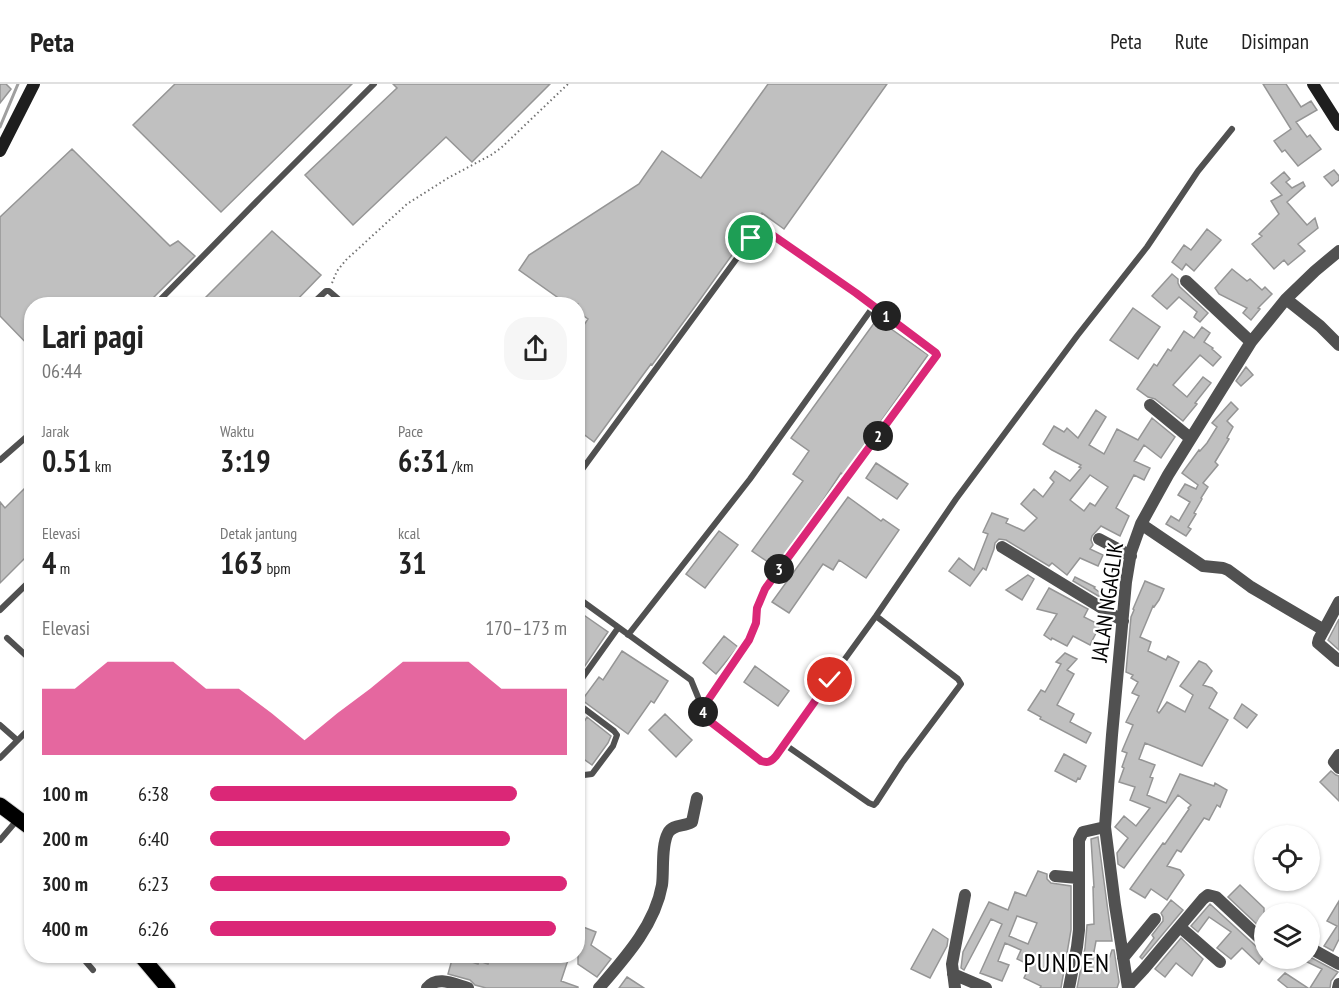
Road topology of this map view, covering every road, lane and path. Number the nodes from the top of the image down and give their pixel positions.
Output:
1 (34, 84) edge
2 (374, 84) edge
3 (568, 84) edge
4 (1313, 84) edge
5 (1339, 125) edge
6 (1232, 129) dead end
7 (0, 151) edge
8 (1339, 251) edge
9 (1186, 281) dead end
10 (329, 291) junction
11 (163, 297) edge
12 (319, 297) edge
13 (336, 297) edge
14 (1286, 299) junction
15 (873, 307) junction
16 (1251, 342) junction
17 (1339, 345) edge
18 (1150, 405) dead end
19 (1190, 438) junction
20 (24, 439) edge
21 (0, 460) edge
22 (585, 465) edge
23 (1141, 524) junction
24 (1099, 539) dead end
25 (1002, 547) dead end
26 (1131, 556) junction
27 (24, 587) edge
28 (1339, 602) edge
29 (585, 603) edge
30 (0, 610) edge
31 (876, 616) junction
32 (1123, 621) junction
33 (618, 628) junction
34 (1324, 630) junction
35 (628, 635) junction
36 (7, 638) dead end
37 (24, 654) edge
38 (1339, 661) edge
39 (585, 674) edge
40 (702, 709) junction
41 (585, 710) edge
42 (0, 725) edge
43 (24, 733) edge
44 (17, 740) junction
45 (784, 744) junction
46 (1339, 755) edge
47 (0, 758) edge
48 (1339, 768) edge
49 (585, 775) edge
50 (697, 798) dead end
51 (0, 805) edge
52 (18, 818) junction
53 (24, 823) edge
54 (1105, 828) junction
55 (0, 840) edge
56 (1055, 876) dead end
57 (1078, 878) junction
58 (965, 895) dead end
59 (1155, 919) dead end
60 (1180, 927) junction
61 (1254, 933) edge
62 (1320, 954) edge
63 (1123, 958) junction
64 (1221, 962) dead end
65 (87, 963) edge
66 (147, 963) edge
67 (1339, 964) edge
68 (93, 969) dead end
69 (953, 974) junction
70 (1128, 987) edge
71 (168, 988) edge
72 (427, 988) edge
73 (468, 988) edge
74 (599, 988) edge
75 (955, 988) edge
76 (986, 988) edge
77 (1070, 988) edge

1 - 7 street
2 - 11 lane
3 - 10 path
4 - 5 street
6 - 31 lane
8 - 14 street, JALAN NGAGLIK
9 - 16 street
10 - 12 lane
10 - 13 lane
14 - 16 street, JALAN NGAGLIK
14 - 17 street
15 - 22 lane
15 - 35 lane
15 - 40 lane
16 - 19 street, JALAN NGAGLIK
18 - 19 street
19 - 23 street, JALAN NGAGLIK
20 - 21 lane
23 - 26 street, JALAN NGAGLIK
23 - 34 street
24 - 26 street
25 - 32 street
26 - 32 street, JALAN NGAGLIK
27 - 30 lane
28 - 34 street
29 - 33 lane
31 - 45 lane
31 - 45 lane
32 - 54 street, JALAN NGAGLIK
33 - 35 lane
33 - 39 lane
34 - 38 street
35 - 40 lane
36 - 37 lane
40 - 45 lane
41 - 49 lane
42 - 44 lane
43 - 44 lane
44 - 47 lane
46 - 48 street
50 - 74 street
51 - 52 main road
52 - 53 main road
52 - 55 lane
54 - 57 street
54 - 63 street, JALAN NGAGLIK
56 - 57 street
57 - 77 street
58 - 69 street
59 - 63 street
60 - 61 street
60 - 64 street
60 - 70 street
62 - 67 street
63 - 70 street, JALAN NGAGLIK
65 - 68 lane
66 - 71 main road
69 - 75 street
69 - 76 street
72 - 73 street

